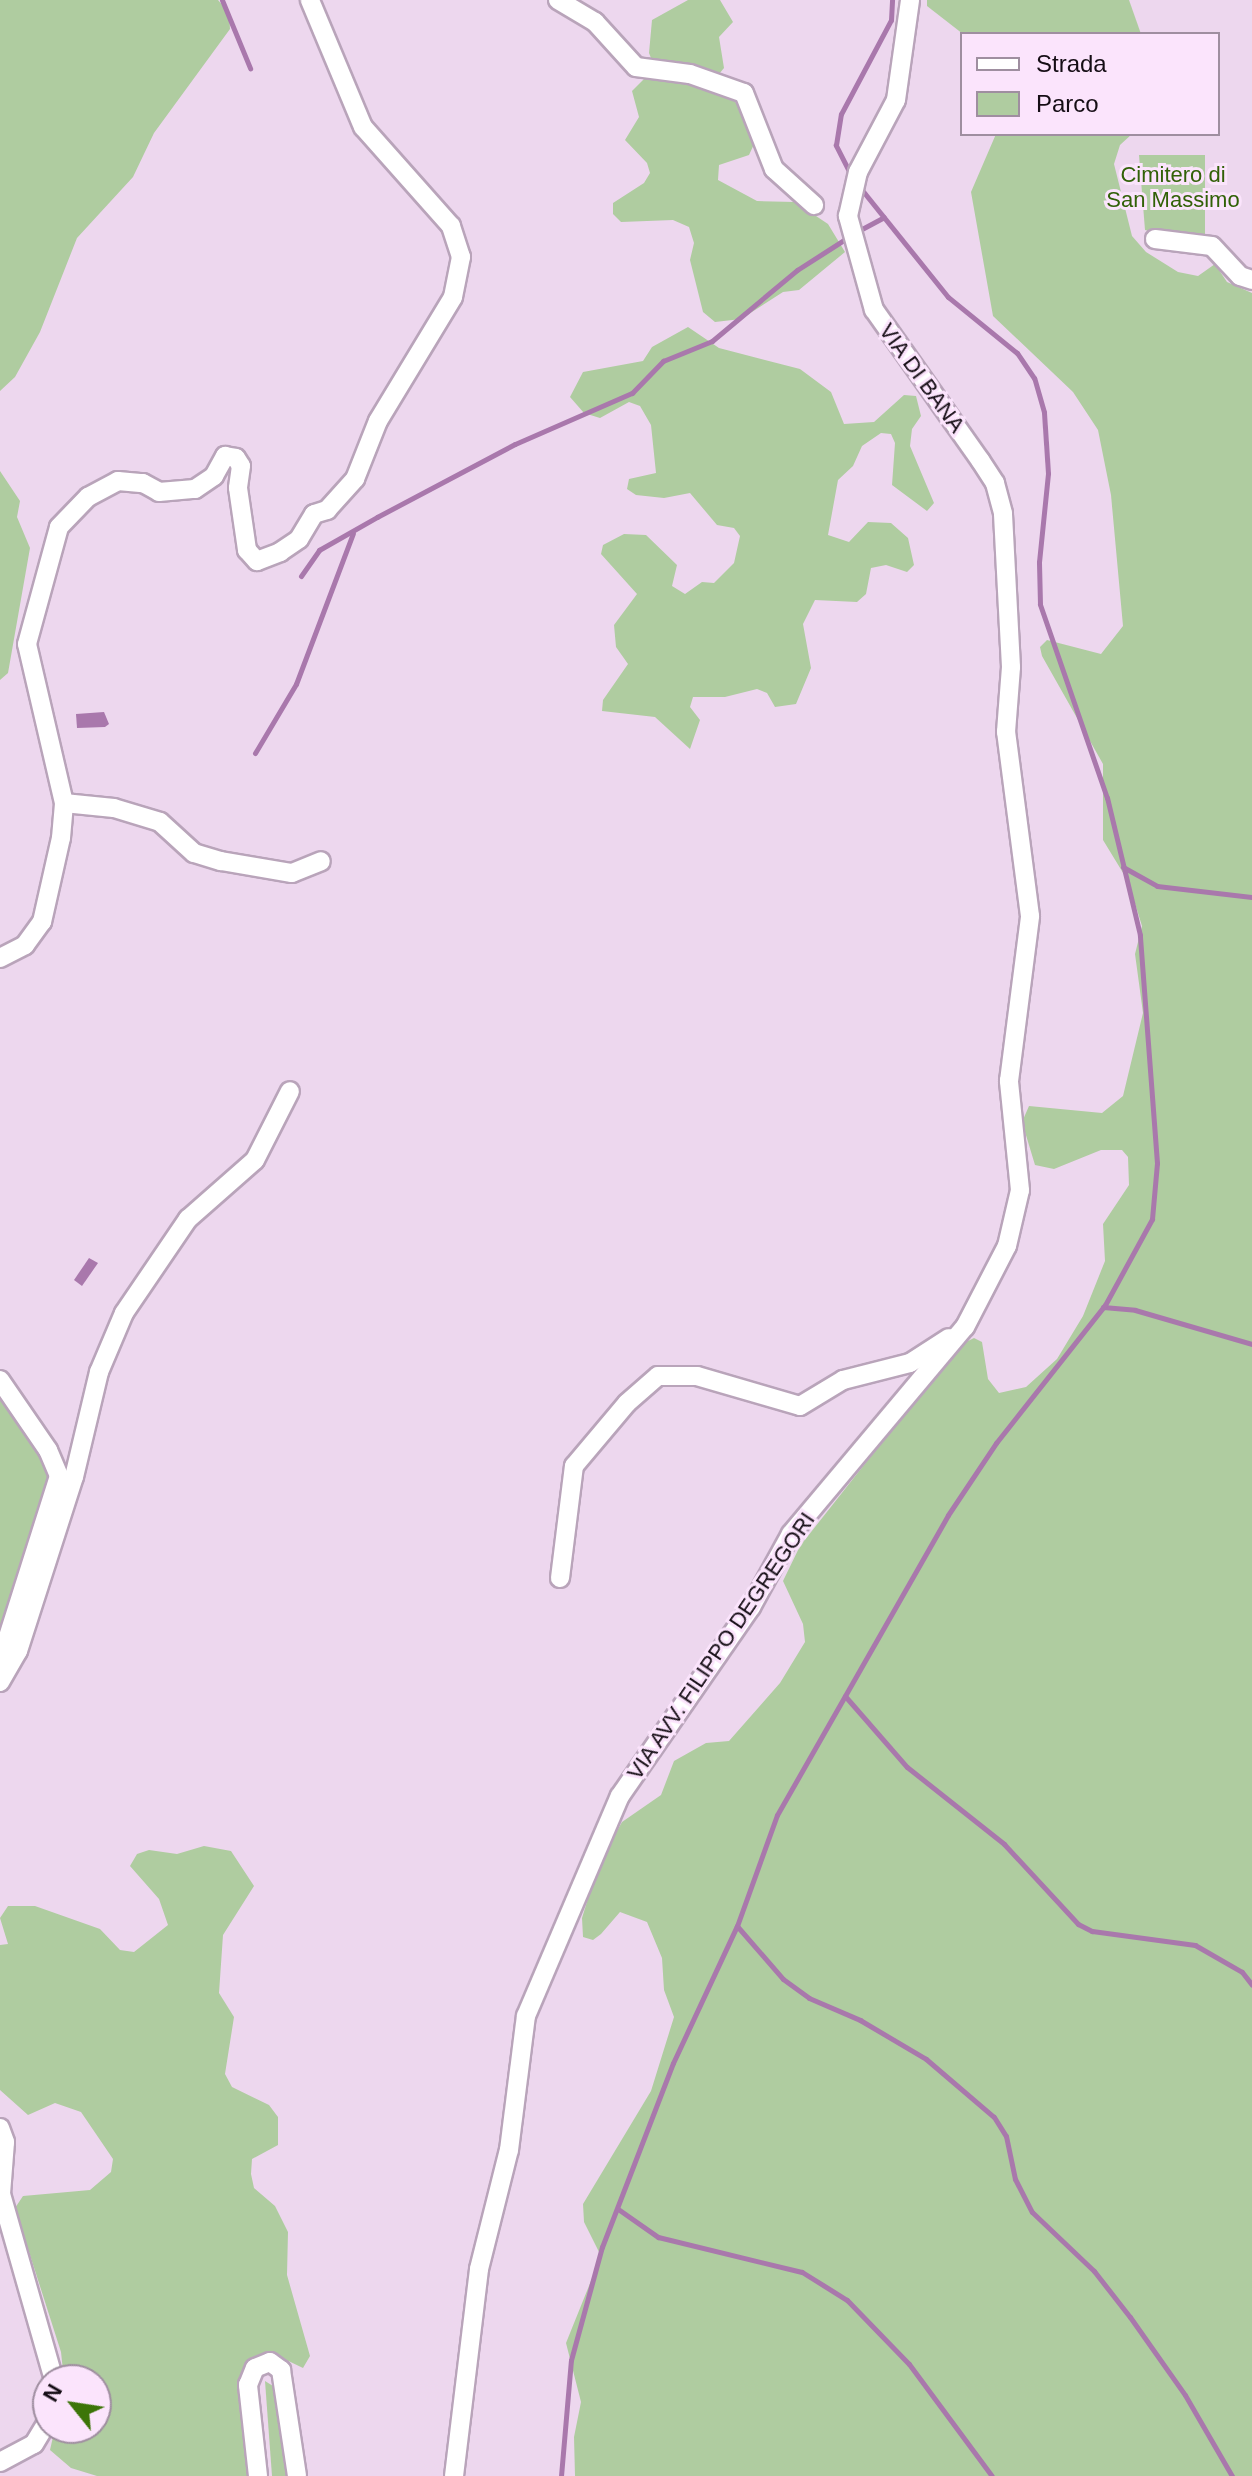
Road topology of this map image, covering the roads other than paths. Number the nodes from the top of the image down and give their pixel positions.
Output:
1 (310, 0) edge
2 (558, 0) edge
3 (910, 0) edge
4 (814, 205) dead end
5 (1155, 239) dead end
6 (1252, 280) edge
7 (1011, 667) joint
8 (64, 803) junction
9 (321, 861) dead end
10 (0, 958) edge
11 (290, 1091) dead end
12 (965, 1327) junction
13 (0, 1380) edge
14 (560, 1578) dead end
15 (1, 1672) edge
16 (0, 2128) edge
17 (49, 2364) edge
18 (34, 2444) edge
19 (0, 2462) edge
20 (258, 2476) edge
21 (297, 2476) edge
22 (454, 2476) edge

1 - 8 street
2 - 4 street
3 - 7 street, VIA DI BANA
5 - 6 street
7 - 12 street, VIA AVV. FILIPPO DEGREGORI
8 - 9 street
8 - 10 street
11 - 15 street
12 - 14 street
12 - 22 street, VIA AVV. FILIPPO DEGREGORI
13 - 15 street
16 - 17 street
18 - 19 street
20 - 21 street

